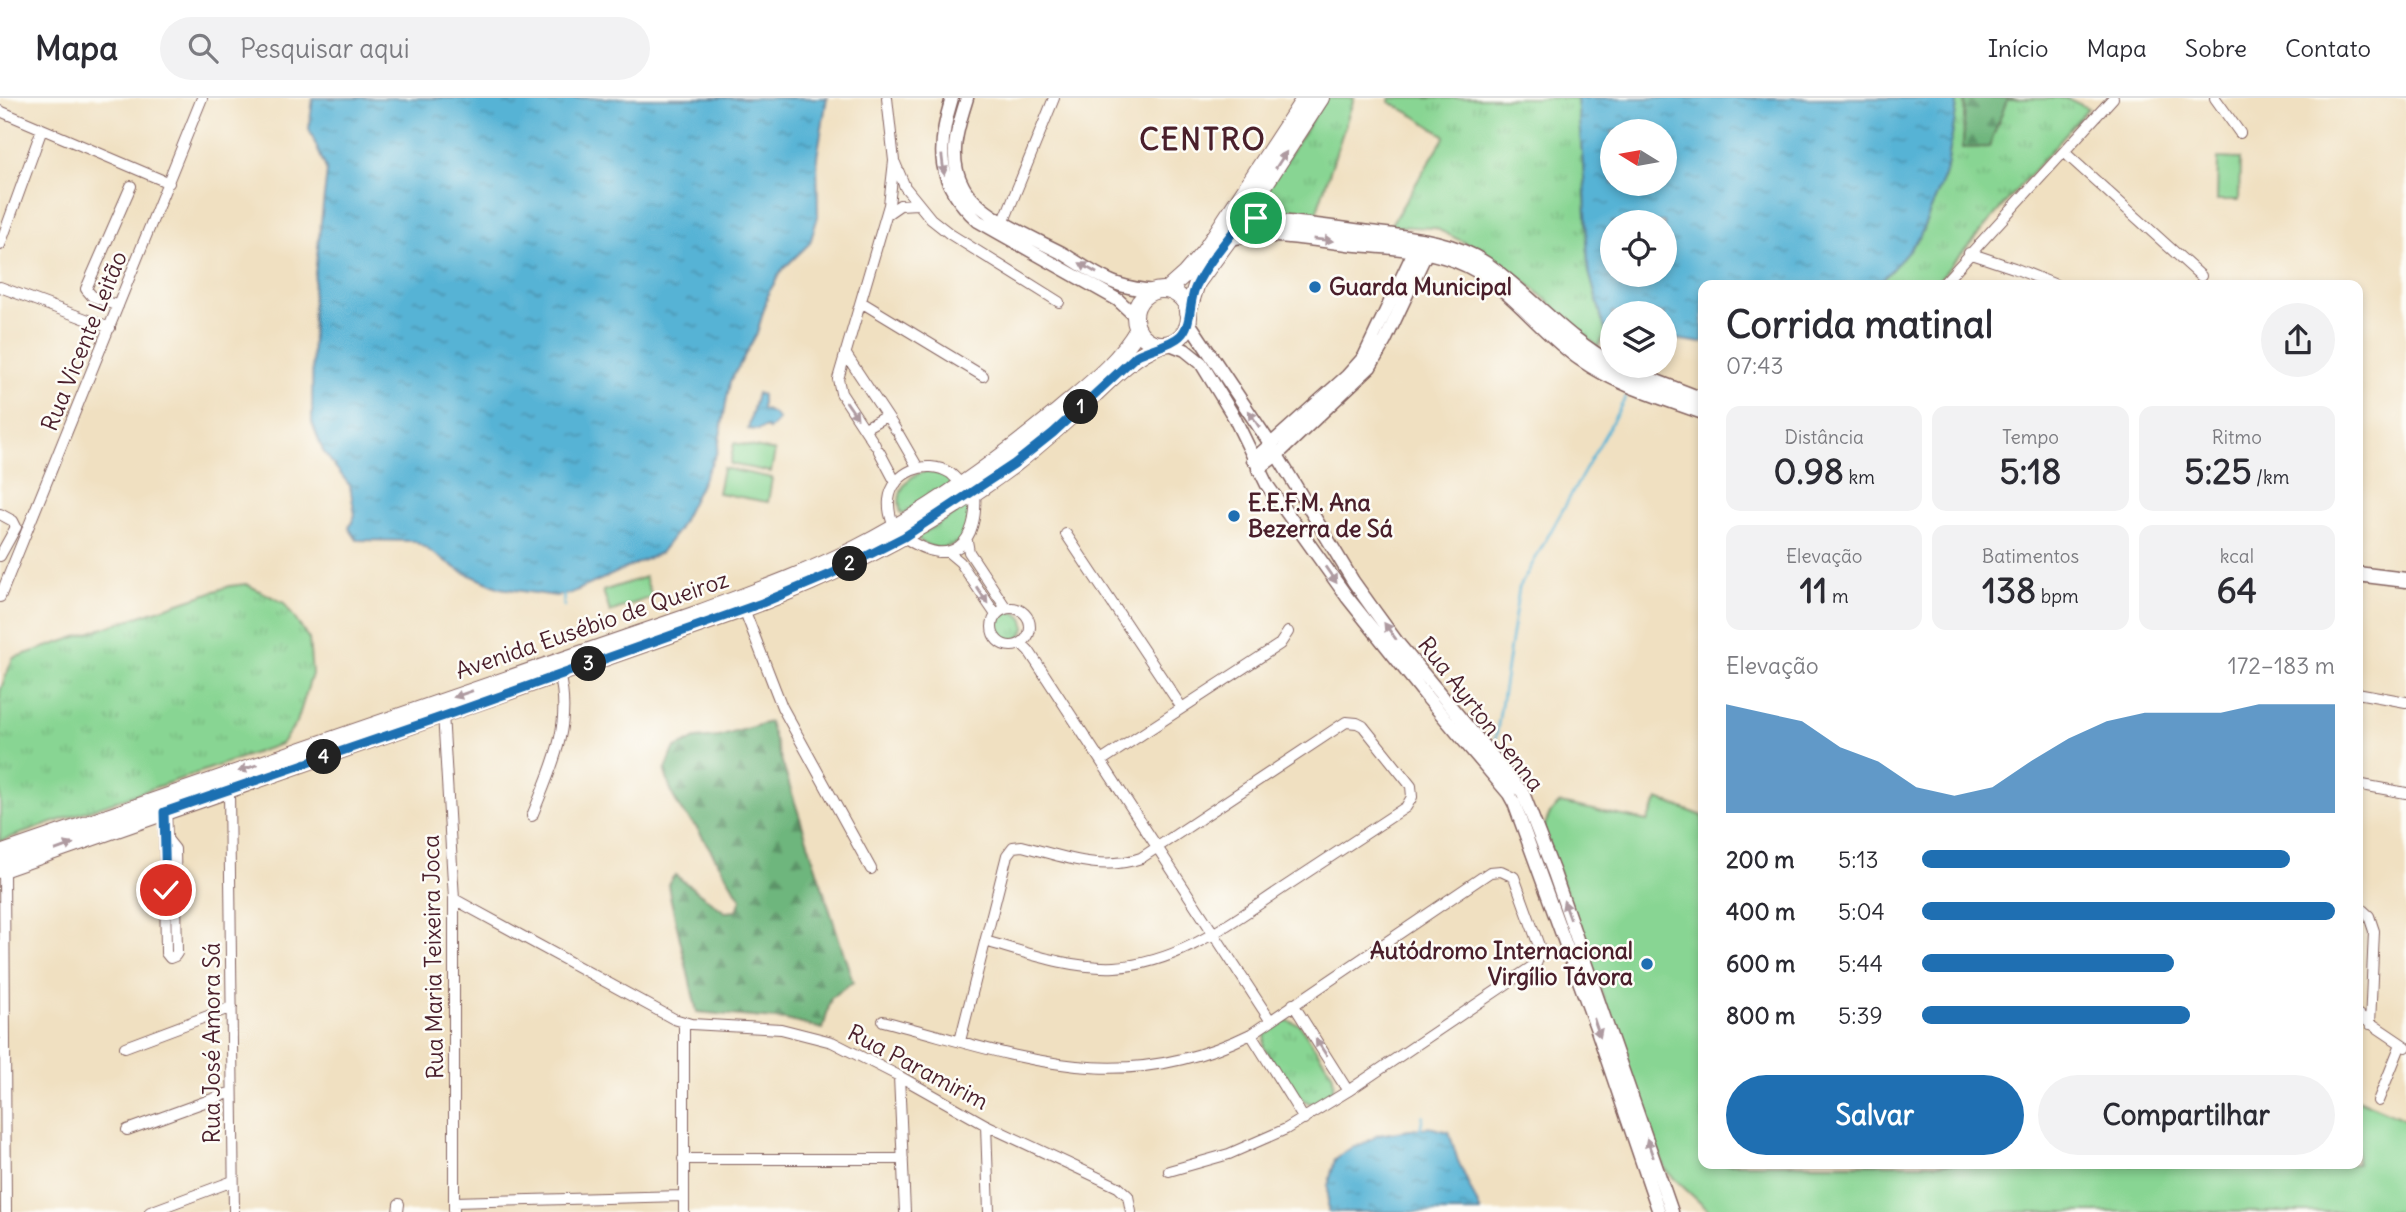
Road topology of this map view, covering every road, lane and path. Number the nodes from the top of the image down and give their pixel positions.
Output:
1 (202, 98) edge
2 (887, 98) edge
3 (952, 98) edge
4 (967, 98) edge
5 (1054, 98) edge
6 (1306, 98) edge
7 (1321, 98) edge
8 (2113, 98) edge
9 (2215, 98) edge
10 (0, 111) edge
11 (42, 129) junction
12 (2241, 133) dead end
13 (2064, 152) junction
14 (894, 160) junction
15 (169, 183) junction
16 (131, 186) dead end
17 (918, 204) junction
18 (1249, 211) junction
19 (886, 215) junction
20 (1004, 221) junction
21 (1230, 238) junction
22 (0, 245) edge
23 (1423, 246) junction
24 (1969, 253) junction
25 (1058, 259) junction
26 (2201, 276) dead end
27 (1946, 280) edge
28 (2044, 280) edge
29 (0, 287) edge
30 (1159, 290) junction
31 (862, 302) junction
32 (1059, 302) dead end
33 (118, 306) junction
34 (1188, 317) junction
35 (1136, 322) junction
36 (110, 328) junction
37 (1165, 344) junction
38 (845, 352) junction
39 (1600, 356) edge
40 (856, 369) junction
41 (839, 372) junction
42 (983, 376) dead end
43 (1647, 378) edge
44 (1698, 398) edge
45 (1698, 410) edge
46 (886, 416) junction
47 (865, 428) junction
48 (1274, 450) junction
49 (1255, 465) junction
50 (918, 468) junction
51 (896, 483) junction
52 (968, 488) junction
53 (0, 514) edge
54 (899, 533) junction
55 (1066, 534) dead end
56 (967, 541) junction
57 (948, 552) junction
58 (0, 554) edge
59 (15, 560) junction
60 (979, 568) junction
61 (968, 574) junction
62 (2363, 575) edge
63 (2406, 580) edge
64 (2363, 585) edge
65 (2406, 589) edge
66 (0, 597) edge
67 (1006, 608) junction
68 (744, 609) junction
69 (996, 615) junction
70 (1288, 632) dead end
71 (1021, 643) junction
72 (559, 674) junction
73 (2363, 694) edge
74 (2406, 702) edge
75 (1182, 708) junction
76 (442, 709) junction
77 (1101, 761) junction
78 (2363, 785) edge
79 (229, 790) junction
80 (2406, 793) edge
81 (1519, 798) junction
82 (165, 811) junction
83 (532, 816) dead end
84 (1157, 846) junction
85 (170, 850) junction
86 (2, 864) edge
87 (871, 869) dead end
88 (177, 888) junction
89 (166, 890) junction
90 (454, 899) junction
91 (2363, 910) edge
92 (1214, 933) junction
93 (985, 941) junction
94 (1293, 1004) junction
95 (232, 1007) junction
96 (2363, 1019) edge
97 (1270, 1020) junction
98 (883, 1021) dead end
99 (684, 1023) junction
100 (2370, 1024) junction
101 (1251, 1034) junction
102 (960, 1041) junction
103 (2403, 1046) edge
104 (125, 1047) dead end
105 (899, 1076) junction
106 (1348, 1091) junction
107 (232, 1092) junction
108 (2378, 1101) dead end
109 (1304, 1119) junction
110 (986, 1125) junction
111 (127, 1130) dead end
112 (683, 1159) junction
113 (903, 1159) junction
114 (1169, 1171) dead end
115 (233, 1181) junction
116 (684, 1196) junction
117 (454, 1207) edge
118 (6, 1212) edge
119 (150, 1212) edge
120 (233, 1212) edge
121 (684, 1212) edge
122 (905, 1212) edge
123 (989, 1212) edge
124 (1131, 1212) edge
125 (1659, 1212) edge
126 (1672, 1212) edge

1 - 15 street, Rua Vicente Leitão
2 - 14 street
3 -> 25 street
4 - 20 street
5 - 20 street
6 - 30 main road
18 -> 7 main road
8 - 13 street
9 - 12 street
10 - 11 street
11 - 15 street
11 - 22 street
13 - 24 street
13 - 26 street
14 - 17 street
14 - 19 street
15 - 33 street, Rua Vicente Leitão
16 - 33 street
17 - 19 street
17 - 32 street
18 - 21 main road
18 - 23 main road
19 - 31 street
20 - 25 street
21 -> 23 main road
21 - 34 main road
23 - 39 main road
23 - 45 main road
23 - 48 street
24 - 27 street
24 - 28 street
30 -> 25 street
25 - 35 street
29 - 36 street
30 - 34 main road
30 - 35 main road
31 - 38 street
31 - 42 street
33 - 36 street, Rua Vicente Leitão
34 - 37 main road
48 -> 34 street, Rua Ayrton Senna
35 - 37 main road
35 - 52 main road, Avenida Eusébio de Queiroz
36 - 59 street, Rua Vicente Leitão
37 - 49 street, Rua Ayrton Senna
37 - 52 main road, Avenida Eusébio de Queiroz
38 - 40 street
38 - 41 street
40 - 41 street
40 - 46 street
41 -> 47 street
43 - 44 main road
46 - 47 street
46 - 50 street
47 - 51 street
48 - 49 street
81 -> 48 street, Rua Ayrton Senna
49 -> 81 street, Rua Ayrton Senna
50 - 51 street
50 - 52 street
51 - 54 street
52 - 54 main road, Avenida Eusébio de Queiroz
52 - 56 street
53 - 58 street
54 - 57 street
54 - 68 main road, Avenida Eusébio de Queiroz
54 -> 76 main road, Avenida Eusébio de Queiroz
55 - 75 street
56 - 57 street
56 - 60 street
57 - 61 street
58 - 59 street
59 - 66 street, Rua Vicente Leitão
60 - 61 street
60 - 67 street
61 -> 69 street
62 - 63 main road
64 - 65 main road
67 - 69 street
67 - 71 street
68 - 72 main road, Avenida Eusébio de Queiroz
68 - 87 street
69 - 71 street
70 - 75 street
71 - 77 street
72 - 76 main road, Avenida Eusébio de Queiroz
72 - 83 street
73 - 74 street
75 - 77 street
76 - 79 main road, Avenida Eusébio de Queiroz
76 -> 86 main road, Avenida Eusébio de Queiroz
76 - 90 street, Rua Maria Teixeira Joca
77 - 84 street
78 - 80 street
79 - 82 main road, Avenida Eusébio de Queiroz
79 - 95 street, Rua José Amora Sá
81 -> 125 street, Rua Ayrton Senna
126 -> 81 street, Rua Ayrton Senna
82 - 85 street
86 -> 82 main road, Avenida Eusébio de Queiroz
84 - 92 street
84 - 92 street
84 - 93 street
85 - 88 street
85 - 89 street
86 - 118 street
88 - 89 street
88 - 89 street
90 - 99 street, Rua Paramirim
90 - 117 street, Rua Maria Teixeira Joca
91 - 100 street
92 - 93 street
92 - 97 street
93 - 102 street
94 - 97 street
106 -> 94 street
94 - 106 street
95 - 104 street
95 - 107 street, Rua José Amora Sá
96 - 100 street
97 - 101 street
98 - 102 street
99 - 105 street, Rua Paramirim
99 - 112 street
100 - 103 street
101 - 102 street
101 - 109 street
103 - 108 street
105 - 110 street, Rua Paramirim
105 - 113 street
106 - 109 street
107 - 111 street
107 - 115 street, Rua José Amora Sá
109 - 114 street
110 - 123 street
110 - 124 street, Rua Paramirim
112 - 113 street
112 - 116 street
113 - 122 street
115 - 119 street
115 - 120 street, Rua José Amora Sá
116 - 117 street
116 - 121 street

